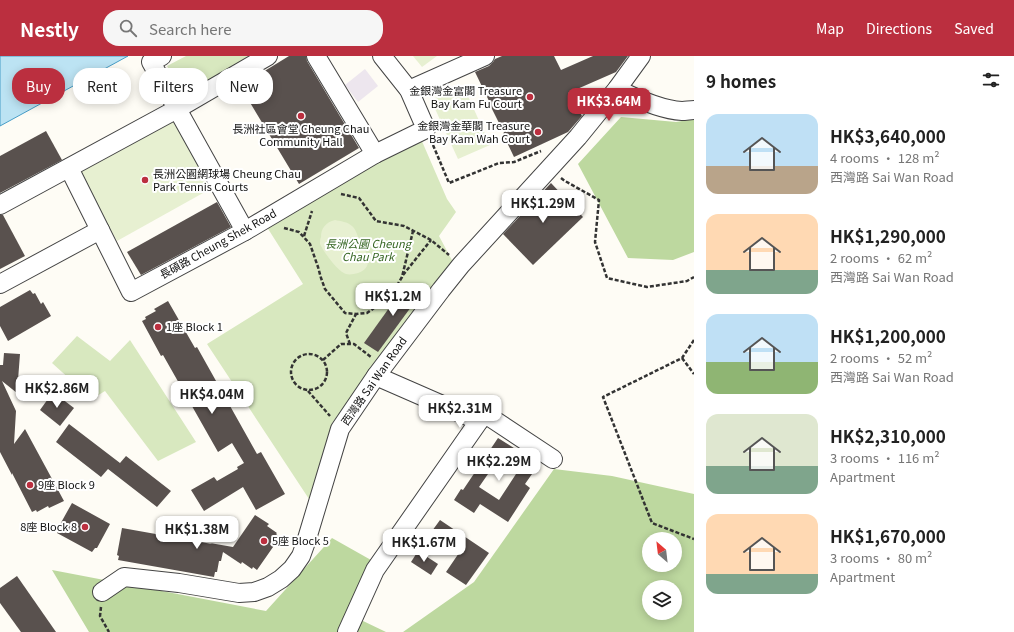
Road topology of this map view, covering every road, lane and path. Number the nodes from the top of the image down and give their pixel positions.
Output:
1 (268, 56) edge
2 (316, 56) edge
3 (382, 56) edge
4 (485, 56) edge
5 (641, 56) edge
6 (156, 59) edge
7 (617, 89) junction
8 (409, 90) junction
9 (177, 109) junction
10 (694, 110) edge
11 (426, 129) junction
12 (542, 151) dead end
13 (375, 154) junction
14 (69, 168) junction
15 (550, 168) junction
16 (336, 195) dead end
17 (0, 205) edge
18 (314, 208) dead end
19 (279, 227) dead end
20 (100, 230) junction
21 (245, 231) junction
22 (413, 231) junction
23 (304, 237) junction
24 (431, 240) junction
25 (461, 265) junction
26 (402, 277) junction
27 (694, 277) edge
28 (0, 284) edge
29 (356, 314) junction
30 (694, 340) edge
31 (350, 344) junction
32 (682, 358) junction
33 (323, 360) junction
34 (380, 371) junction
35 (694, 374) edge
36 (308, 390) junction
37 (478, 421) junction
38 (340, 429) junction
39 (553, 460) dead end
40 (694, 539) edge
41 (102, 592) joint
42 (109, 632) edge
43 (347, 632) edge

1 - 9 street
2 - 13 street
3 - 8 street
4 - 8 street
5 - 7 street, 西灣路 Sai Wan Road
6 - 9 street
7 - 10 street
7 - 15 street, 西灣路 Sai Wan Road
8 - 11 street
9 - 14 street
9 - 21 street
11 - 12 path
11 - 13 street, 長碩路 Cheung Shek Road
13 - 21 street, 長碩路 Cheung Shek Road
14 - 17 street
14 - 20 street, 長碩路 Cheung Shek Road
15 - 25 street, 西灣路 Sai Wan Road
15 - 27 path
16 - 22 path
18 - 23 path
19 - 23 path
20 - 21 street, 長碩路 Cheung Shek Road
20 - 28 street
22 - 24 path
22 - 26 path
23 - 29 path
24 - 25 path
24 - 26 path
25 - 34 street, 西灣路 Sai Wan Road
26 - 29 path
29 - 31 path
30 - 32 path
31 - 33 path
31 - 34 path
32 - 35 path
32 - 40 path
33 - 36 path
33 - 36 path
34 - 37 street
34 - 38 street, 西灣路 Sai Wan Road
36 - 38 path
37 - 39 street
37 - 43 street
38 - 41 street, 西灣路 Sai Wan Road
41 - 42 path

